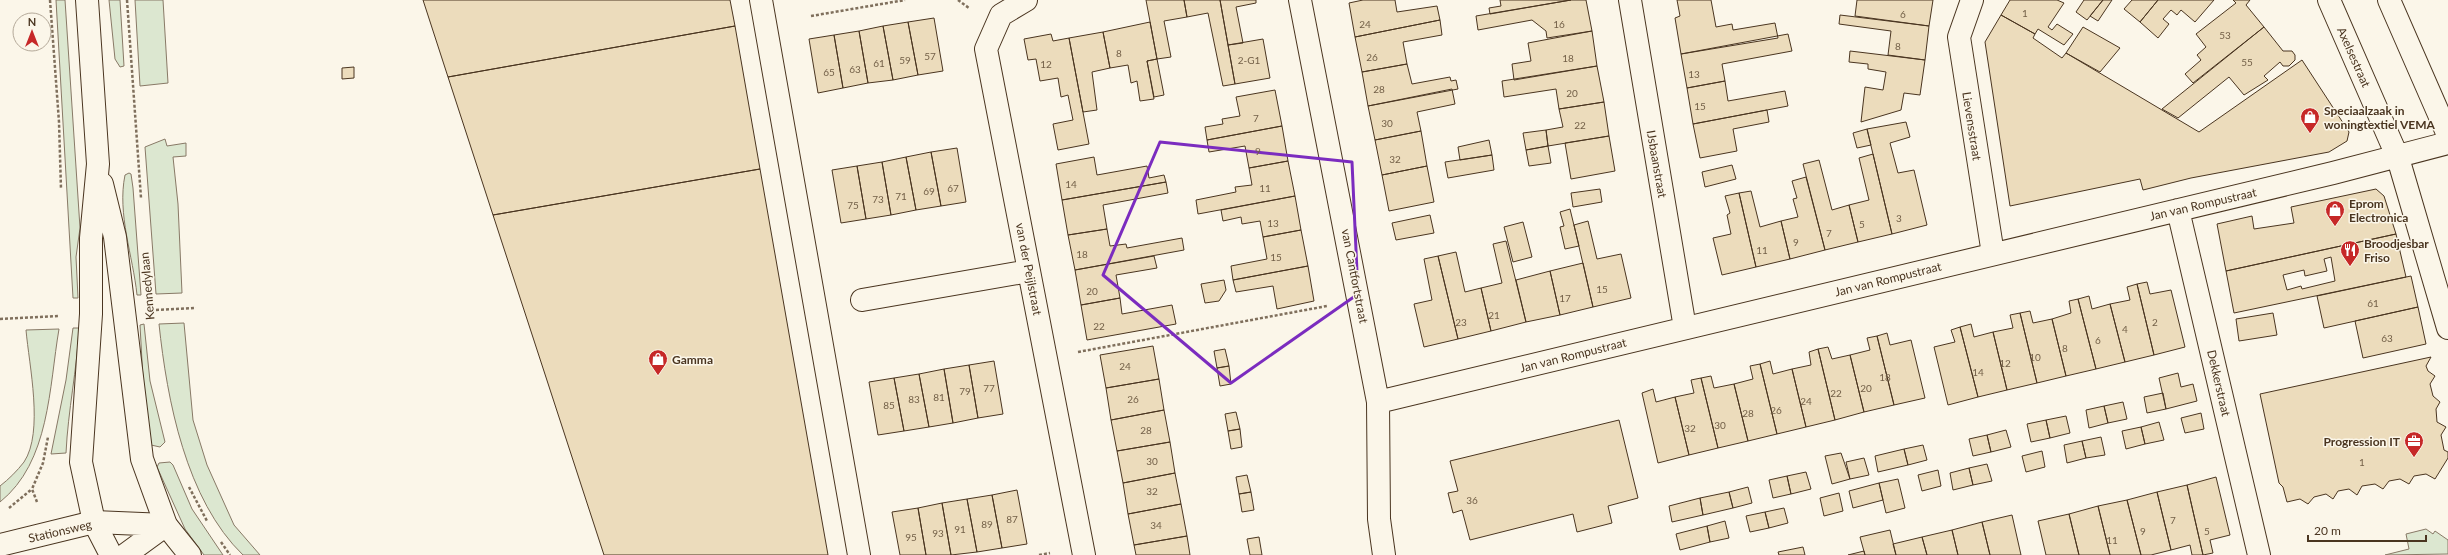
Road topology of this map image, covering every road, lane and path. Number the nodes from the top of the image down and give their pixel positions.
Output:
1 (87, 0) edge
2 (127, 0) edge
3 (761, 0) edge
4 (906, 0) edge
5 (1026, 0) edge
6 (1300, 0) edge
7 (1630, 0) edge
8 (1972, 0) edge
9 (2329, 0) edge
10 (2390, 0) edge
11 (811, 16) dead end
12 (2448, 136) edge
13 (2448, 143) edge
14 (2398, 158) junction
15 (98, 164) junction
16 (141, 200) dead end
17 (2178, 210) junction
18 (1993, 254) junction
19 (1029, 271) junction
20 (862, 300) dead end
21 (1360, 300) junction
22 (1685, 328) junction
23 (2448, 328) edge
24 (1046, 358) junction
25 (1378, 402) junction
26 (42, 463) dead end
27 (186, 481) dead end
28 (6, 511) dead end
29 (94, 522) junction
30 (166, 525) junction
31 (210, 526) dead end
32 (218, 538) dead end
33 (0, 545) edge
34 (111, 555) edge
35 (125, 555) edge
36 (190, 555) edge
37 (230, 555) edge
38 (859, 555) edge
39 (1084, 555) edge
40 (1384, 555) edge
41 (2260, 555) edge

1 - 15 street, Kennedylaan
2 - 16 path
3 - 38 street
4 - 11 path
5 - 19 street, van der Peijlstraat
6 - 21 street, van Cantfortstraat
7 - 22 street, IJsbaanstraat
8 - 18 street, Lievensstraat
9 - 14 street, Axelsestraat
10 - 12 street
13 - 14 street
14 - 17 street, Jan van Rompustraat
14 - 23 street, Axelsestraat
15 - 29 street, Kennedylaan
15 - 30 street, Kennedylaan
17 - 18 street, Jan van Rompustraat
17 - 41 street, Dekkerstraat
18 - 22 street, Jan van Rompustraat
19 - 20 street
19 - 24 street, van der Peijlstraat
21 - 24 path
21 - 25 street, van Cantfortstraat
22 - 25 street, Jan van Rompustraat
24 - 39 street, van der Peijlstraat
25 - 40 street, van Cantfortstraat
26 - 28 path
27 - 31 path
29 - 30 street, Stationsweg
29 - 33 street, Stationsweg
29 - 34 street, Kennedylaan
30 - 35 street
30 - 36 street, Kennedylaan
32 - 37 path

